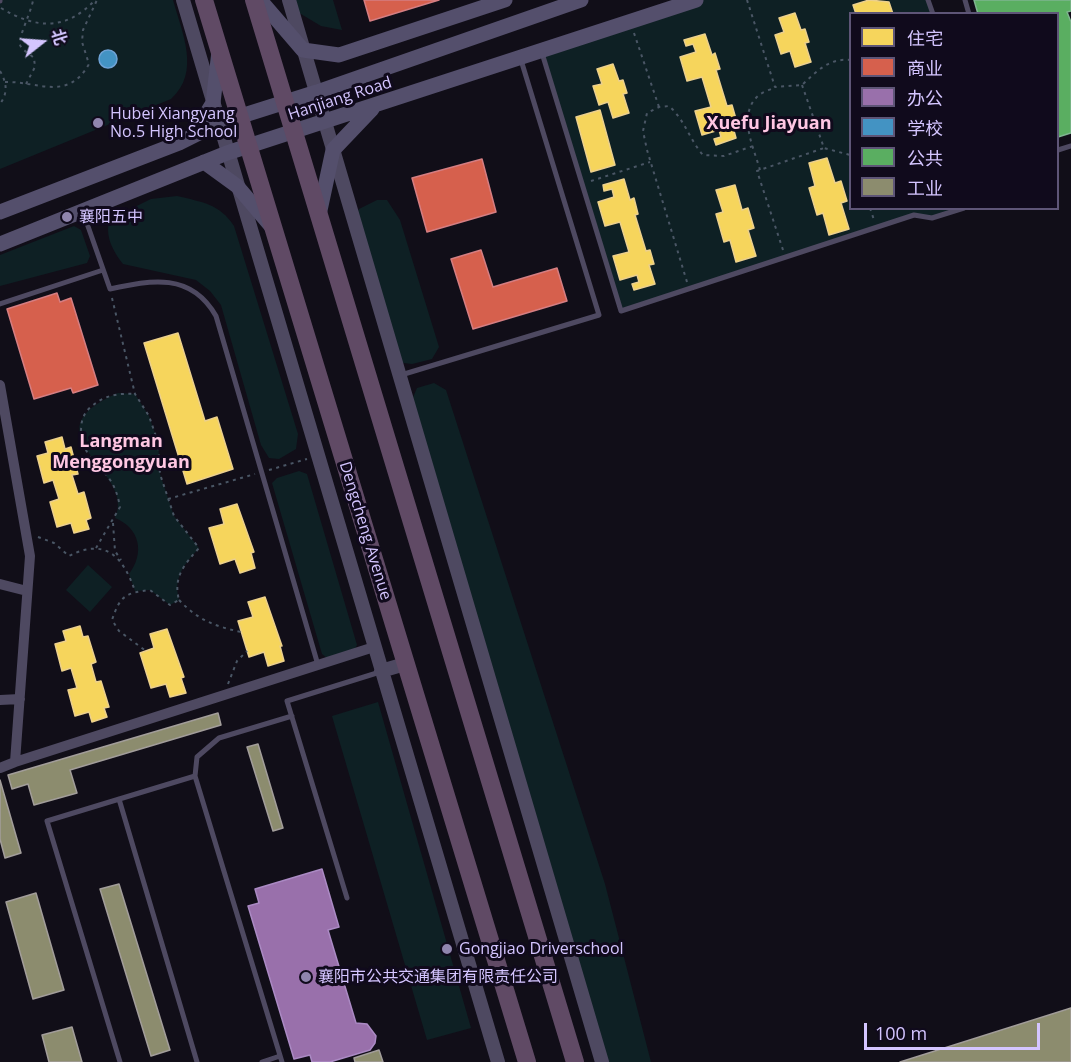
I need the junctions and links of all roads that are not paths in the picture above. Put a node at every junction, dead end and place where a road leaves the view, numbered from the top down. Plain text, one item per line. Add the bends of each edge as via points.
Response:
1 (183, 0) edge
2 (204, 0) edge
3 (254, 0) edge
4 (260, 0) edge
5 (289, 0) edge
6 (505, 0) edge
7 (696, 0) edge
8 (570, 1) edge
9 (212, 29) junction
10 (194, 35) junction
11 (303, 50) junction
12 (219, 51) junction
13 (542, 51) junction
14 (521, 58) junction
15 (316, 92) junction
16 (284, 101) junction
17 (213, 103) junction
18 (374, 107) junction
19 (239, 117) junction
20 (219, 123) junction
21 (325, 123) junction
22 (293, 133) junction
23 (193, 136) junction
24 (248, 147) junction
25 (333, 150) junction
26 (227, 153) junction
27 (204, 162) junction
28 (237, 186) junction
29 (83, 210) junction
30 (958, 210) edge
31 (0, 212) edge
32 (319, 218) junction
33 (272, 228) junction
34 (0, 244) edge
35 (103, 270) junction
36 (0, 304) edge
37 (400, 375) junction
38 (0, 385) edge
39 (0, 584) edge
40 (27, 591) junction
41 (374, 647) junction
42 (405, 664) junction
43 (318, 665) junction
44 (381, 671) junction
45 (20, 699) junction
46 (0, 700) edge
47 (291, 716) junction
48 (15, 762) junction
49 (0, 768) edge
50 (195, 776) junction
51 (119, 799) junction
52 (346, 898) dead end
53 (281, 1059) edge
54 (120, 1062) edge
55 (197, 1062) edge
56 (262, 1062) edge
57 (498, 1062) edge
58 (527, 1062) edge
59 (575, 1062) edge
60 (602, 1062) edge

1 - 10 street
2 - 9 highway, Dengcheng Avenue
3 - 16 highway
4 - 11 main road
5 - 11 street
6 - 11 main road via 339,55
7 - 13 main road, Hanjiang Road
8 - 15 main road, Hanjiang Road
9 - 10 street
9 - 12 highway, Dengcheng Avenue
10 - 17 street
11 - 15 street
12 - 17 main road
12 - 19 highway, Dengcheng Avenue
13 - 14 main road, Hanjiang Road
13 - 30 lane via 621,311 914,215 932,218
14 - 18 main road, Hanjiang Road
14 - 37 lane via 599,315
15 - 16 main road, Hanjiang Road
15 - 21 street
16 - 19 main road, Hanjiang Road
16 - 22 highway
17 - 20 street
17 - 23 main road
18 - 21 main road, Hanjiang Road
18 - 25 main road
19 - 20 main road, Hanjiang Road
19 - 24 highway, Dengcheng Avenue
20 - 23 main road, Hanjiang Road
20 - 26 street
21 - 22 main road, Hanjiang Road
21 - 25 street
22 - 24 main road, Hanjiang Road
22 - 32 highway
23 - 31 main road, Hanjiang Road
24 - 26 main road, Hanjiang Road
24 - 33 highway, Dengcheng Avenue
25 - 32 main road
25 - 37 street
26 - 27 main road, Hanjiang Road
26 - 28 street
27 - 28 main road
27 - 29 main road, Hanjiang Road
28 - 33 main road
28 - 41 street
29 - 34 main road, Hanjiang Road
29 - 35 lane
32 - 59 highway
33 - 42 highway, Dengcheng Avenue
35 - 36 lane
35 - 43 lane via 110,289 151,280 187,287 208,303 216,316
37 - 60 street
38 - 40 street via 30,555
39 - 40 street
40 - 45 street
41 - 43 street
41 - 44 street
42 - 44 street
42 - 58 highway, Dengcheng Avenue
43 - 48 street
44 - 47 lane via 287,701
44 - 57 street
45 - 46 street
45 - 48 street
47 - 50 lane via 219,738 197,757
47 - 52 lane
48 - 49 street
50 - 51 lane
50 - 53 lane
51 - 54 lane via 46,821
51 - 55 lane
53 - 56 lane

